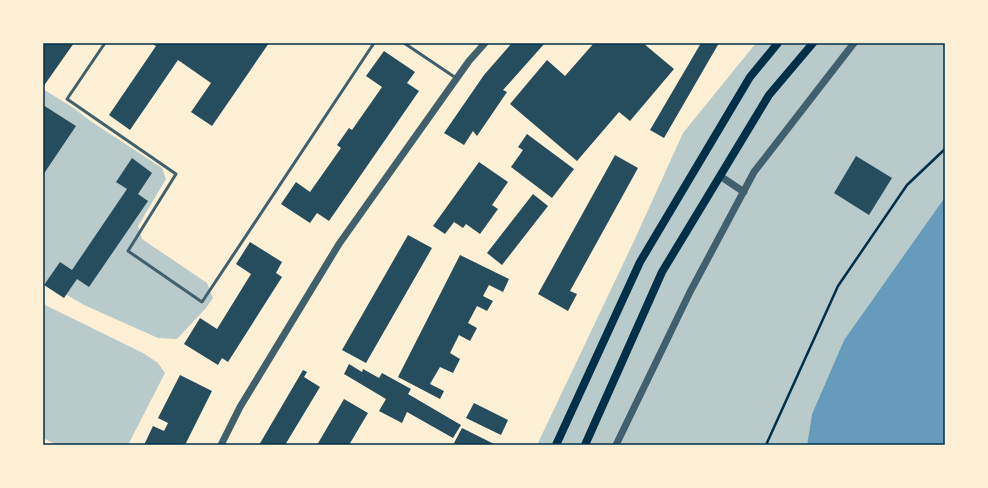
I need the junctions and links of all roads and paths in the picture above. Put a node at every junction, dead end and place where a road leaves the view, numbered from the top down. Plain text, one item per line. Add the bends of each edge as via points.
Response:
1 (105, 43) edge
2 (374, 43) edge
3 (404, 43) edge
4 (485, 43) edge
5 (778, 43) edge
6 (813, 43) edge
7 (854, 43) edge
8 (456, 79) junction
9 (945, 149) edge
10 (720, 176) junction
11 (744, 192) junction
12 (221, 445) edge
13 (556, 445) edge
14 (585, 445) edge
15 (616, 445) edge
16 (766, 445) edge

1 - 2 lane via 67,99 176,174 128,251 202,302
3 - 8 lane
4 - 8 street
5 - 13 main road via 750,77 640,262
6 - 10 main road via 769,95
7 - 11 street via 754,172
8 - 12 street via 338,244 240,407
9 - 16 path via 907,185 838,286
10 - 11 street
10 - 14 main road via 662,272
11 - 15 street via 690,292

